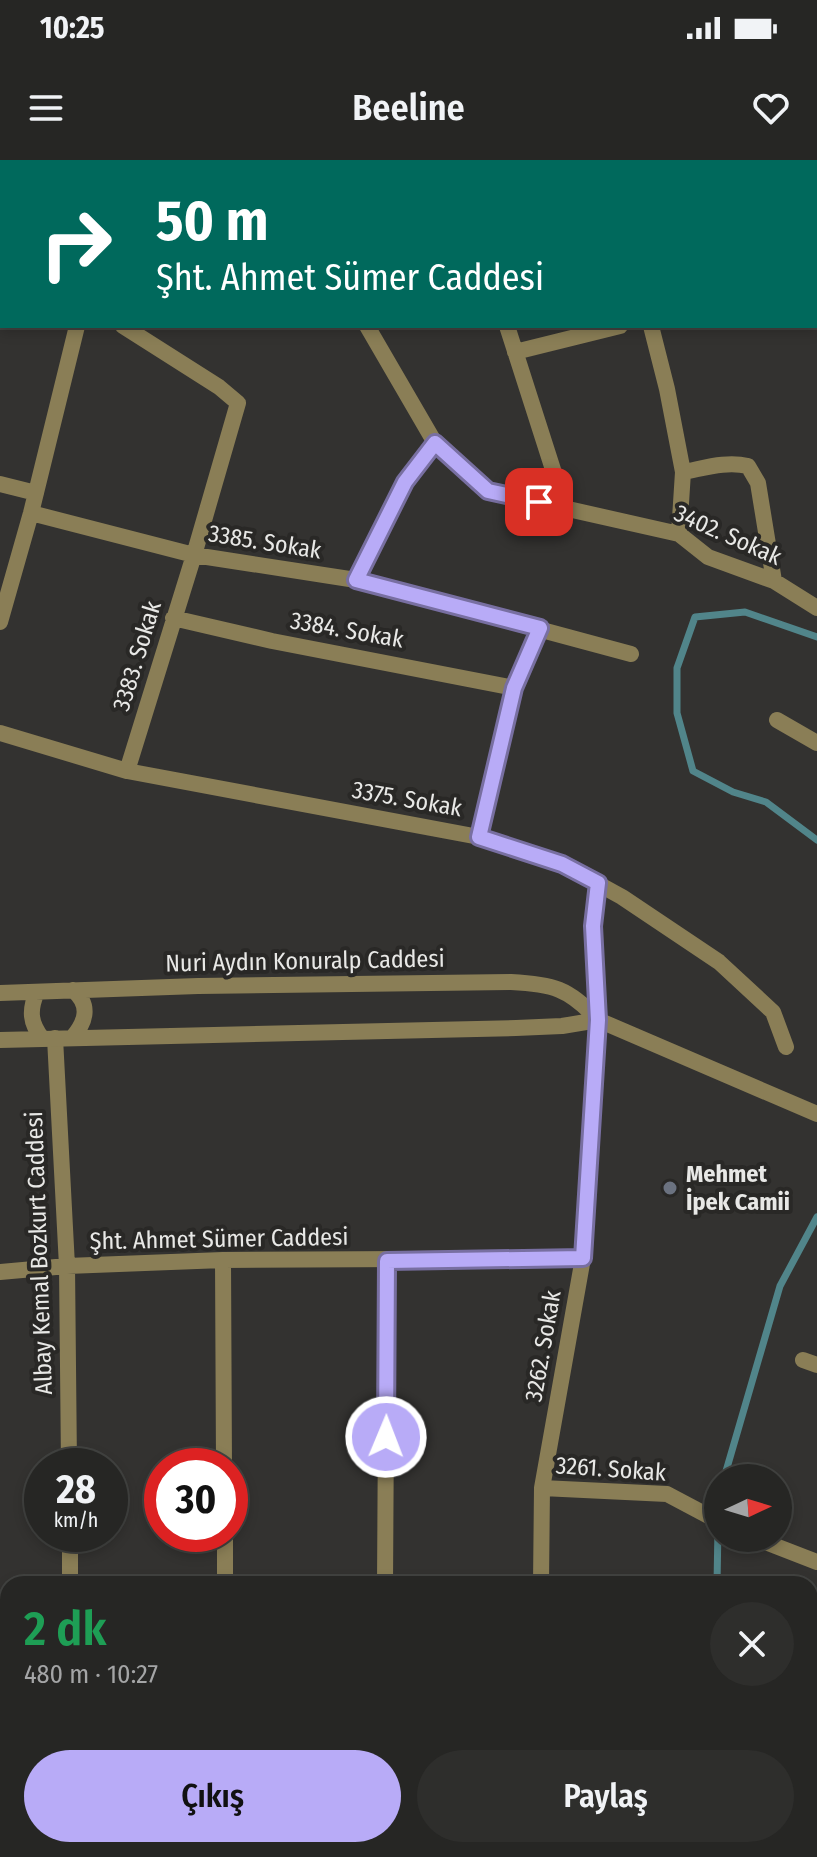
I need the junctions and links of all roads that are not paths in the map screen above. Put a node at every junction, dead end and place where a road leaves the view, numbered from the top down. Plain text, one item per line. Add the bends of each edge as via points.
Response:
1 (77, 328) edge
2 (126, 328) edge
3 (368, 328) edge
4 (508, 328) edge
5 (612, 328) edge
6 (652, 328) edge
7 (515, 352) junction
8 (435, 443) junction
9 (683, 472) junction
10 (0, 484) edge
11 (36, 493) junction
12 (565, 507) junction
13 (31, 513) junction
14 (679, 534) junction
15 (194, 555) junction
16 (356, 580) junction
17 (774, 581) junction
18 (817, 608) edge
19 (173, 618) junction
20 (0, 622) edge
21 (540, 628) junction
22 (631, 654) dead end
23 (514, 688) junction
24 (777, 720) dead end
25 (0, 733) edge
26 (817, 743) edge
27 (127, 771) junction
28 (479, 837) junction
29 (598, 883) junction
30 (73, 990) junction
31 (37, 992) junction
32 (0, 993) edge
33 (598, 1020) junction
34 (56, 1038) junction
35 (0, 1040) edge
36 (786, 1047) dead end
37 (813, 1113) edge
38 (583, 1258) junction
39 (223, 1260) junction
40 (387, 1261) junction
41 (67, 1266) junction
42 (0, 1272) edge
43 (69, 1448) edge
44 (224, 1448) edge
45 (542, 1488) junction
46 (704, 1513) edge
47 (70, 1552) edge
48 (225, 1552) edge
49 (791, 1552) edge
50 (817, 1562) edge
51 (70, 1576) edge
52 (225, 1576) edge
53 (385, 1576) edge
54 (541, 1576) edge

1 - 11 street
2 - 15 street, 3383. Sokak via 238,403
3 - 8 street, 3402. Sokak
4 - 7 street
5 - 7 street
6 - 9 street
7 - 12 street
8 - 12 street, 3402. Sokak via 488,491
8 - 16 street via 405,482
9 - 14 street
9 - 17 street via 722,464 748,466 758,483
10 - 11 street
11 - 13 street
12 - 14 street, 3402. Sokak
13 - 15 street, 3385. Sokak
13 - 20 street
14 - 17 street, 3402. Sokak via 708,557
15 - 16 street, 3385. Sokak
15 - 19 street, 3383. Sokak
16 - 21 street, 3385. Sokak
17 - 18 street, 3402. Sokak
19 - 23 street, 3384. Sokak
19 - 27 street, 3383. Sokak
21 - 22 street, 3385. Sokak
21 - 23 street
23 - 28 street
24 - 26 street
25 - 27 street, 3375. Sokak
27 - 28 street, 3375. Sokak
28 - 29 street, 3375. Sokak via 562,864
29 - 33 street, 3262. Sokak via 593,926
29 - 36 street, 3375. Sokak via 719,962 773,1012
30 - 31 street, Nuri Aydın Konuralp Caddesi
30 - 33 street, Nuri Aydın Konuralp Caddesi via 548,984 584,1004
30 - 34 street via 84,1004 85,1017
31 - 32 street, Nuri Aydın Konuralp Caddesi
31 - 34 street via 33,1028
33 - 34 street via 516,1028
33 - 37 street, Nuri Aydın Konuralp Caddesi
33 - 38 street, 3262. Sokak
34 - 35 street
34 - 41 street, Albay Kemal Bozkurt Caddesi
38 - 40 street, Şht. Ahmet Sümer Caddesi
38 - 45 street, 3262. Sokak
39 - 40 street, Şht. Ahmet Sümer Caddesi
39 - 41 street, Şht. Ahmet Sümer Caddesi
39 - 44 street
40 - 53 street
41 - 42 street, Şht. Ahmet Sümer Caddesi
41 - 43 street, Albay Kemal Bozkurt Caddesi
45 - 46 street, 3261. Sokak via 667,1494
45 - 54 street, 3262. Sokak
47 - 51 street
48 - 52 street
49 - 50 street

